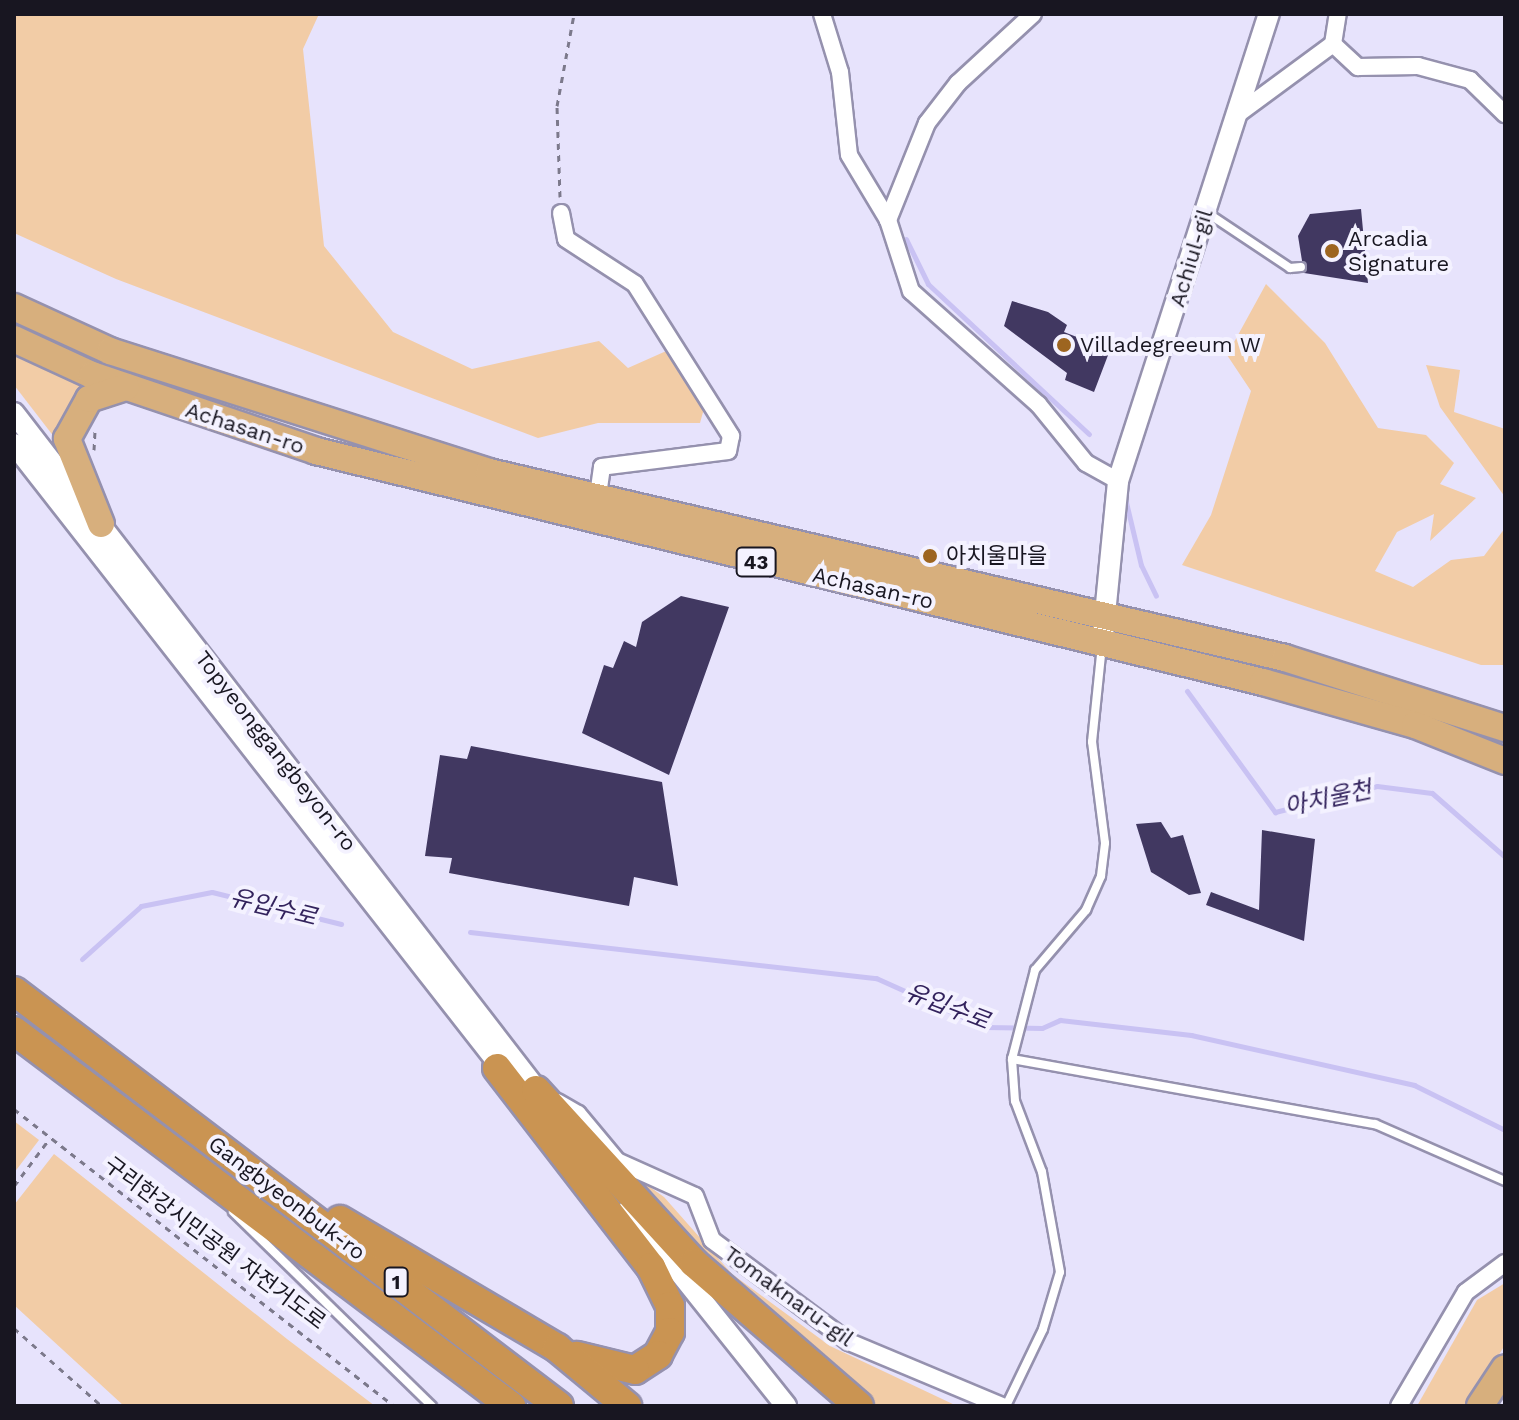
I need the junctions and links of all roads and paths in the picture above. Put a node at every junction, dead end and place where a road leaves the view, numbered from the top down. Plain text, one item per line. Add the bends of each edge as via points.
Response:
1 (574, 14) edge
2 (822, 14) edge
3 (1033, 14) edge
4 (1269, 14) edge
5 (1338, 14) edge
6 (1333, 44) junction
7 (1238, 114) junction
8 (1505, 114) edge
9 (1205, 211) junction
10 (561, 213) joint
11 (888, 220) junction
12 (1301, 267) dead end
13 (14, 307) edge
14 (14, 339) edge
15 (126, 387) junction
16 (14, 413) edge
17 (14, 444) edge
18 (1118, 481) junction
19 (598, 495) junction
20 (101, 524) junction
21 (1103, 632) junction
22 (1505, 728) edge
23 (1505, 761) edge
24 (14, 991) edge
25 (14, 1031) edge
26 (1013, 1056) junction
27 (497, 1068) junction
28 (536, 1090) junction
29 (14, 1109) edge
30 (51, 1137) junction
31 (234, 1157) junction
32 (186, 1162) junction
33 (1505, 1181) edge
34 (14, 1186) edge
35 (1505, 1263) edge
36 (14, 1328) edge
37 (557, 1348) junction
38 (1505, 1368) edge
39 (470, 1374) junction
40 (592, 1380) junction
41 (102, 1406) edge
42 (394, 1406) edge
43 (432, 1406) edge
44 (501, 1406) edge
45 (511, 1406) edge
46 (559, 1406) edge
47 (627, 1406) edge
48 (649, 1406) edge
49 (786, 1406) edge
50 (859, 1406) edge
51 (1004, 1406) edge
52 (1399, 1406) edge
53 (1480, 1406) edge

1 - 10 path via 557,106
2 - 11 street via 840,72 849,155
3 - 11 street via 958,83 927,123
4 - 7 street, Achiul-gil
5 - 6 street
6 - 7 street
6 - 8 street via 1358,67 1418,66 1470,80
7 - 9 street, Achiul-gil
9 - 12 lane via 1290,268
9 - 18 street, Achiul-gil
10 - 19 street via 566,239 635,284 731,436 728,451 602,467
11 - 18 street via 911,291 1038,404 1086,463
13 - 19 main road, Achasan-ro / 43 via 171,372 489,472
14 - 15 main road, Achasan-ro / 43
15 - 20 main road via 89,399 67,439
15 - 21 main road, Achasan-ro / 43 via 437,483
16 - 20 street, Topyeonggangbeyon-ro
17 - 27 street, Topyeonggangbeyon-ro
18 - 21 street, Achiul-gil
19 - 21 main road, Achasan-ro / 43
20 - 28 street, Topyeonggangbeyon-ro
21 - 22 main road, Achasan-ro / 43 via 1285,658
21 - 23 main road, Achasan-ro / 43 via 1415,725
21 - 26 lane via 1092,742 1105,843 1101,876 1086,910 1033,979
24 - 31 highway, Gangbyeonbuk-ro / 1
25 - 32 highway, Gangbyeonbuk-ro / 1
26 - 33 lane via 1375,1124
26 - 51 lane via 1015,1101 1042,1172 1060,1272 1043,1329
27 - 28 street
27 - 37 highway via 651,1267 670,1306 670,1332 658,1355 635,1370 609,1369
28 - 49 street, Topyeonggangbeyon-ro
28 - 50 highway via 694,1263
28 - 51 street, Tomaknaru-gil via 578,1114 617,1161 695,1196 712,1240 849,1342
29 - 30 path, 구리한강시민공원 자전거도로
30 - 34 path
30 - 42 path, 구리한강시민공원 자전거도로
31 - 37 highway
31 - 46 highway, Gangbyeonbuk-ro / 1
32 - 39 highway, Gangbyeonbuk-ro / 1
32 - 43 lane via 354,1337
35 - 52 street via 1466,1292
36 - 41 path
37 - 40 highway
38 - 53 main road
39 - 44 highway
39 - 45 highway, Gangbyeonbuk-ro / 1
40 - 47 highway
40 - 48 highway

